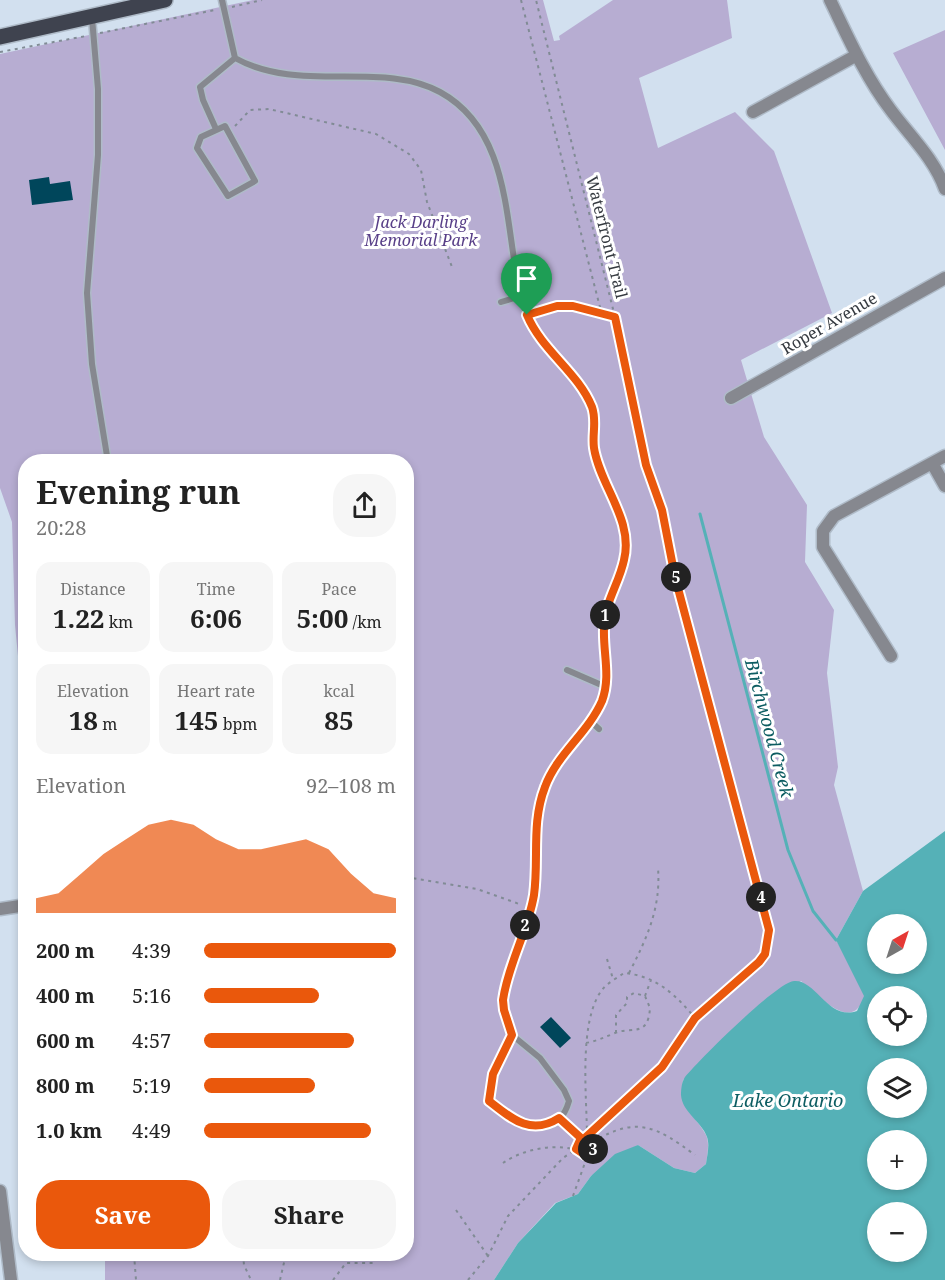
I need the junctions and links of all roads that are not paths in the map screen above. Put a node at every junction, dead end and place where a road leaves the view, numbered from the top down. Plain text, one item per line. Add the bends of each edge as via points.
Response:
1 (165, 0) edge
2 (222, 0) edge
3 (830, 0) edge
4 (92, 16) junction
5 (0, 37) edge
6 (857, 55) junction
7 (235, 58) junction
8 (753, 112) dead end
9 (216, 129) junction
10 (945, 189) edge
11 (945, 278) edge
12 (521, 296) junction
13 (501, 302) dead end
14 (731, 398) dead end
15 (107, 454) edge
16 (945, 456) edge
17 (932, 463) junction
18 (945, 486) edge
19 (891, 656) dead end
20 (567, 670) dead end
21 (606, 687) junction
22 (589, 720) junction
23 (599, 729) dead end
24 (18, 906) edge
25 (0, 909) edge
26 (512, 1035) junction
27 (0, 1198) edge
28 (11, 1280) edge

1 - 4 main road
2 - 7 lane
3 - 6 street
4 - 5 main road
4 - 15 lane via 98,155 87,293 92,364
6 - 8 street
6 - 10 street via 889,108 934,166
7 - 9 lane via 200,87
7 - 12 lane via 254,69 292,76 401,80 440,92 455,103 480,130 499,171
9 - 9 lane via 201,137 197,148 228,196 255,181 225,126
11 - 14 street, Roper Avenue
12 - 13 lane
12 - 21 lane via 543,344 586,396 594,416 594,446 600,471 624,526 624,560 604,618
16 - 17 street
17 - 18 street
17 - 19 street via 834,516 823,531 823,547
20 - 21 lane
21 - 22 lane
22 - 23 lane
22 - 26 lane via 558,761 538,806 534,894 505,987 504,1010
24 - 25 street
26 - 26 lane via 531,1048 569,1101 559,1118 543,1126 518,1121 489,1101 493,1074
27 - 28 street

